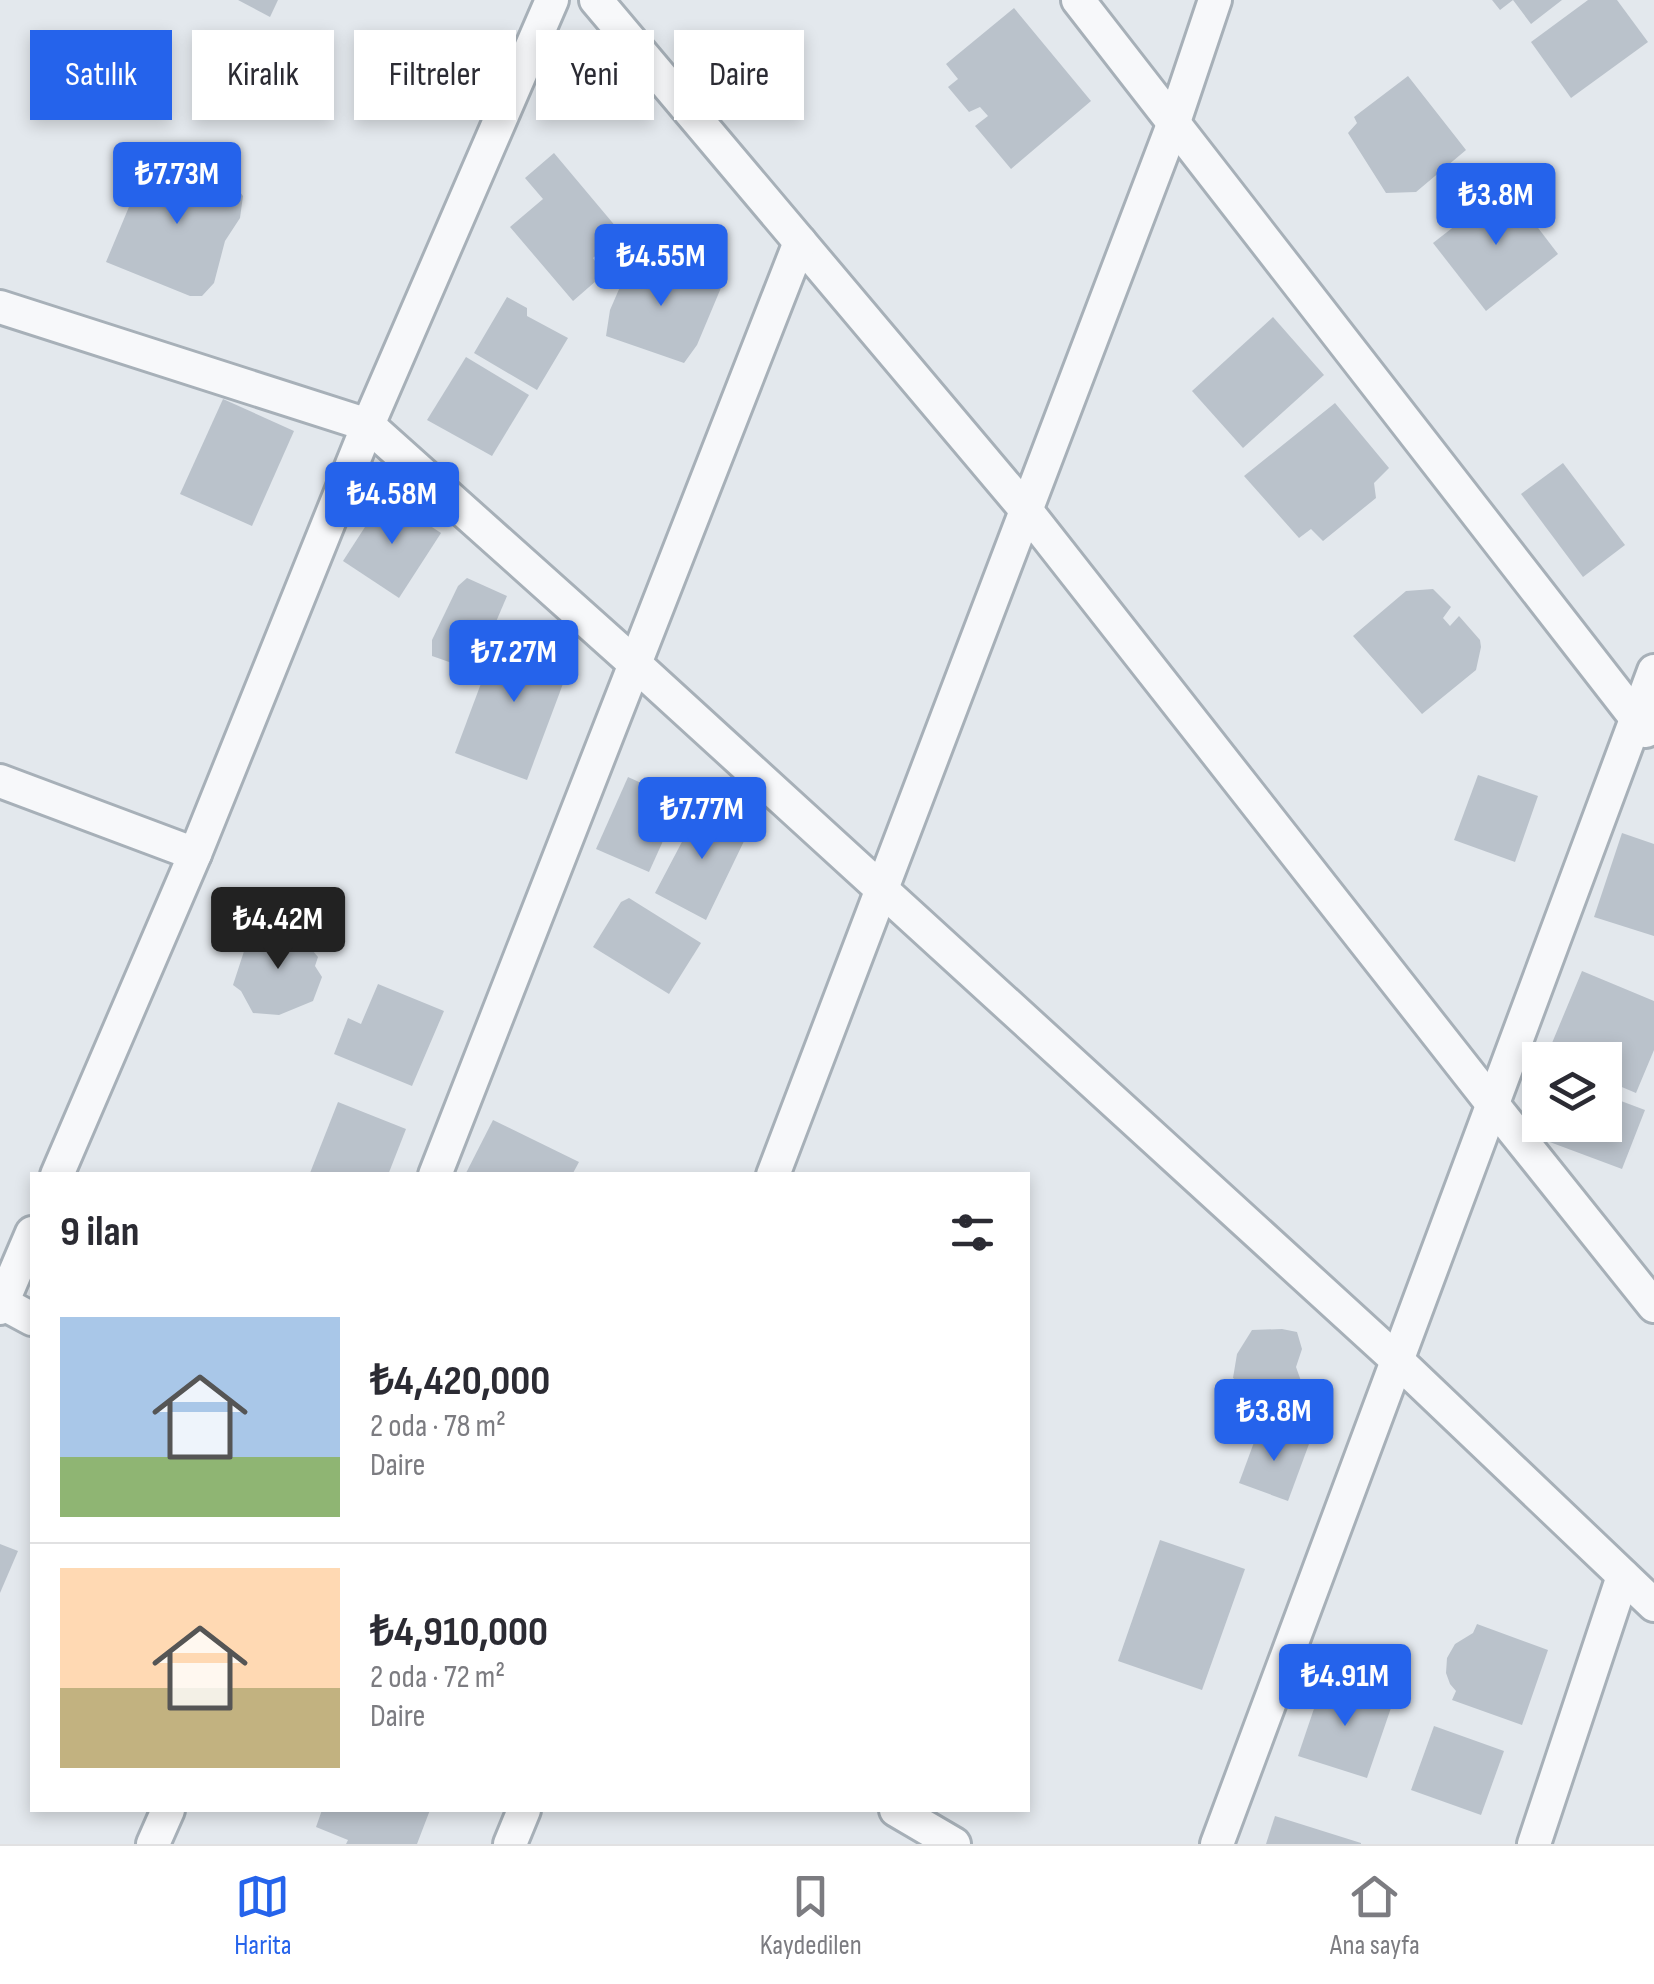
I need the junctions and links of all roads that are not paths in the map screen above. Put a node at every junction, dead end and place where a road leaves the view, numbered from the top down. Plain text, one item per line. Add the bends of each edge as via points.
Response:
1 (552, 0) edge
2 (596, 0) edge
3 (1078, 0) edge
4 (1216, 0) edge
5 (1174, 122) junction
6 (800, 242) junction
7 (0, 307) edge
8 (368, 425) junction
9 (1026, 510) junction
10 (635, 664) junction
11 (1654, 671) edge
12 (1646, 730) edge
13 (0, 781) edge
14 (196, 854) junction
15 (882, 888) junction
16 (1494, 1106) junction
17 (59, 1172) edge
18 (436, 1172) edge
19 (774, 1172) edge
20 (30, 1238) edge
21 (1, 1304) edge
22 (1654, 1306) edge
23 (30, 1318) edge
24 (1398, 1361) junction
25 (1623, 1576) junction
26 (1654, 1604) edge
27 (167, 1812) edge
28 (523, 1812) edge
29 (899, 1812) edge
30 (153, 1844) edge
31 (510, 1844) edge
32 (954, 1844) edge
33 (1217, 1844) edge
34 (1534, 1844) edge

1 - 8 street
2 - 6 street
3 - 5 street
4 - 5 street
5 - 9 street
5 - 12 street
6 - 9 street
6 - 10 street
7 - 8 street
8 - 10 street
8 - 14 street
9 - 15 street
9 - 16 street
10 - 15 street
10 - 18 street
11 - 12 street
12 - 16 street
13 - 14 street
14 - 17 street
15 - 19 street
15 - 24 street
16 - 22 street
16 - 24 street
20 - 21 street
21 - 23 street
24 - 25 street
24 - 33 street
25 - 26 street
25 - 34 street
27 - 30 street
28 - 31 street
29 - 32 street

